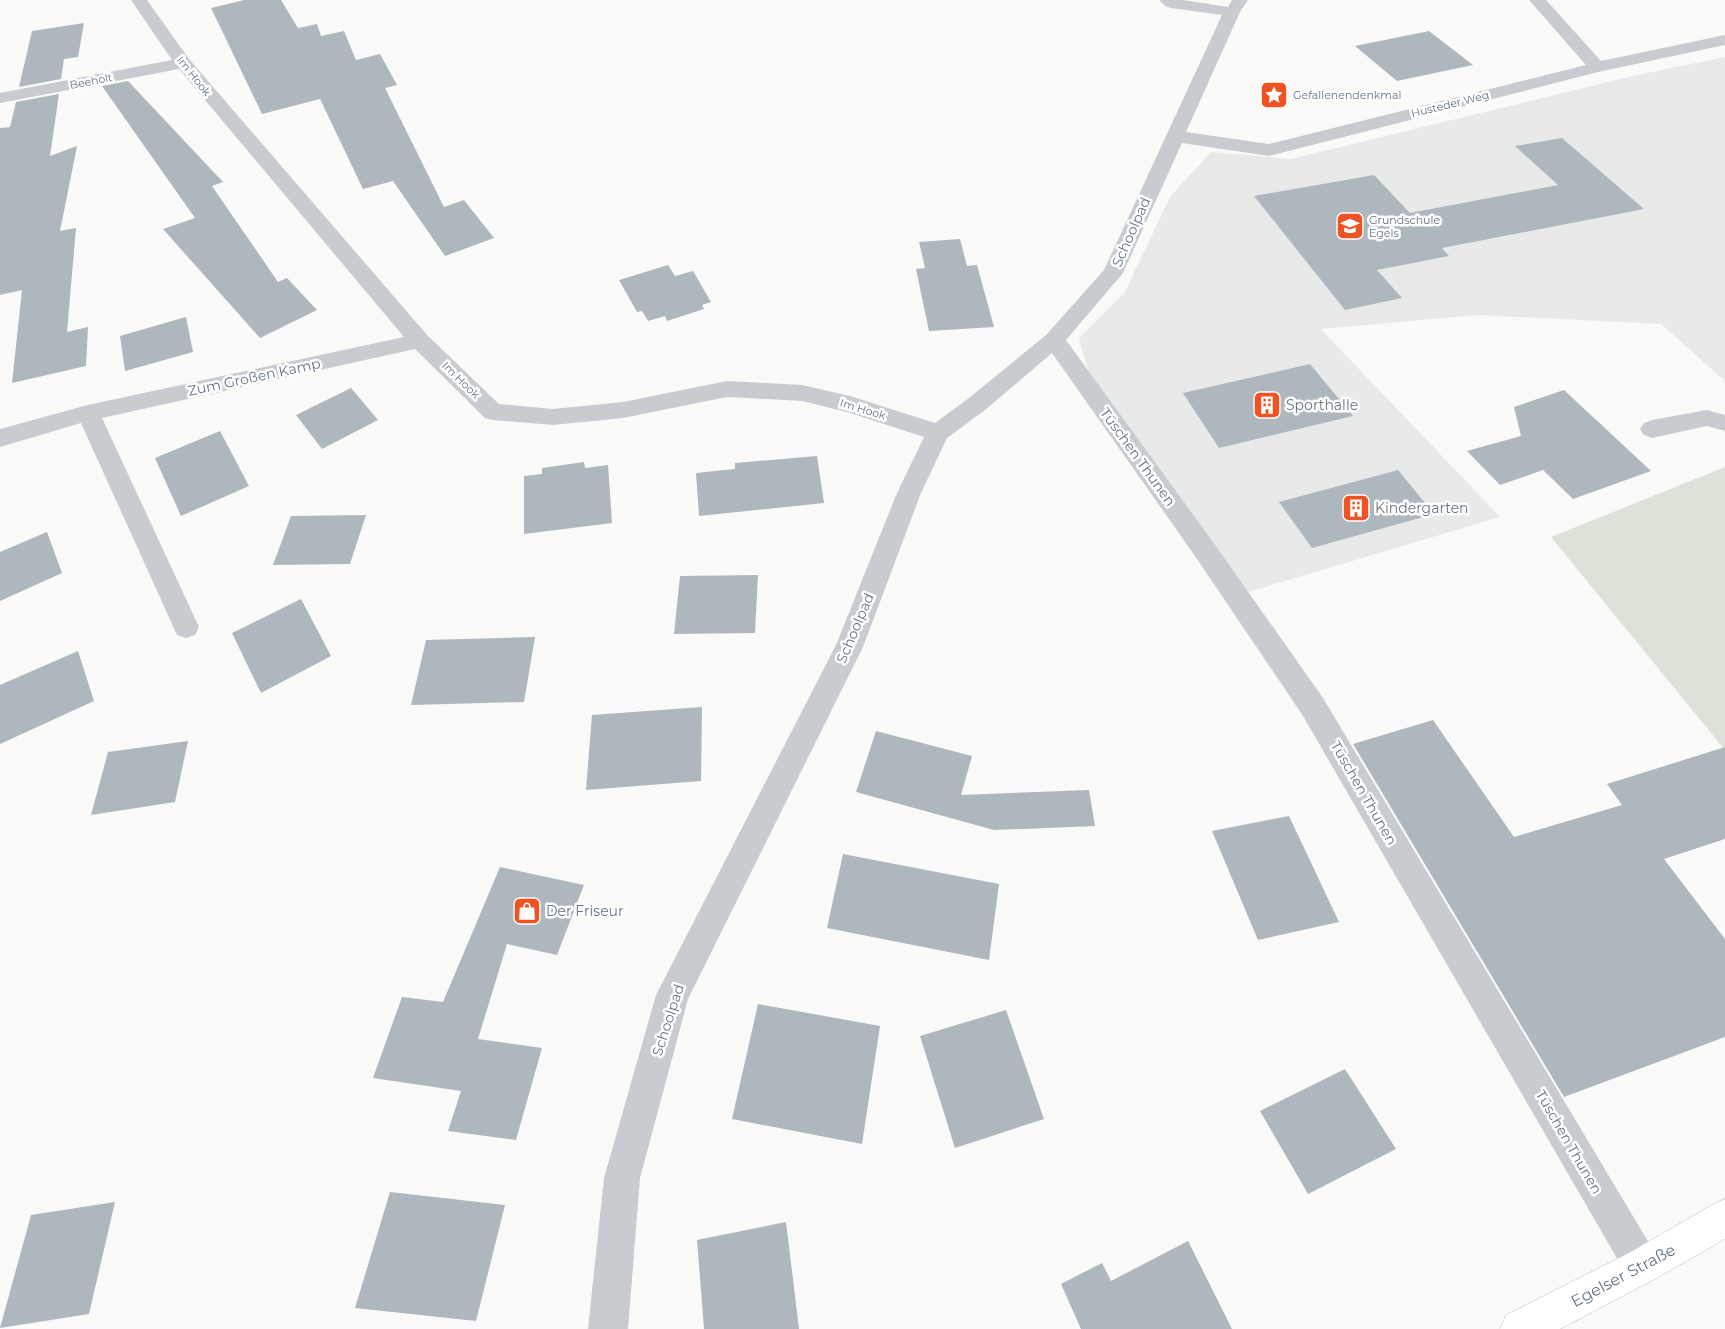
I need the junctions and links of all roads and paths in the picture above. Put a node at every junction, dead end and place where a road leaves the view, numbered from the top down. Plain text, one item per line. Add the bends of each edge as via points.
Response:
1 (139, 0) edge
2 (1167, 0) edge
3 (1537, 0) edge
4 (1236, 6) edge
5 (1725, 40) edge
6 (183, 63) junction
7 (1597, 67) junction
8 (0, 98) edge
9 (1174, 136) junction
10 (1054, 340) junction
11 (420, 341) junction
12 (88, 413) junction
13 (1725, 423) edge
14 (1652, 429) dead end
15 (938, 433) junction
16 (0, 438) edge
17 (186, 627) dead end
18 (1725, 1218) edge
19 (1642, 1266) junction
20 (608, 1329) edge
21 (1520, 1329) edge

1 - 6 street, Im Hook
2 - 4 street via 1171,3
3 - 7 street
4 - 9 street, Schoolpad
5 - 7 street, Husteder Weg
6 - 8 street, Beeholt
6 - 11 street, Im Hook
7 - 9 street, Husteder Weg via 1269,150
9 - 10 street, Schoolpad via 1113,273
10 - 15 street, Schoolpad
10 - 19 street, Tüschen Thunen via 1313,707
11 - 12 street, Zum Großen Kamp
11 - 15 street, Im Hook via 493,412 552,417 623,410 727,389 802,393 850,404
12 - 16 street, Zum Großen Kamp
12 - 17 street
13 - 14 street via 1706,418
15 - 20 street, Schoolpad via 909,492 849,647 673,995 622,1178
18 - 19 main road, Egelser Straße
19 - 21 main road, Egelser Straße

